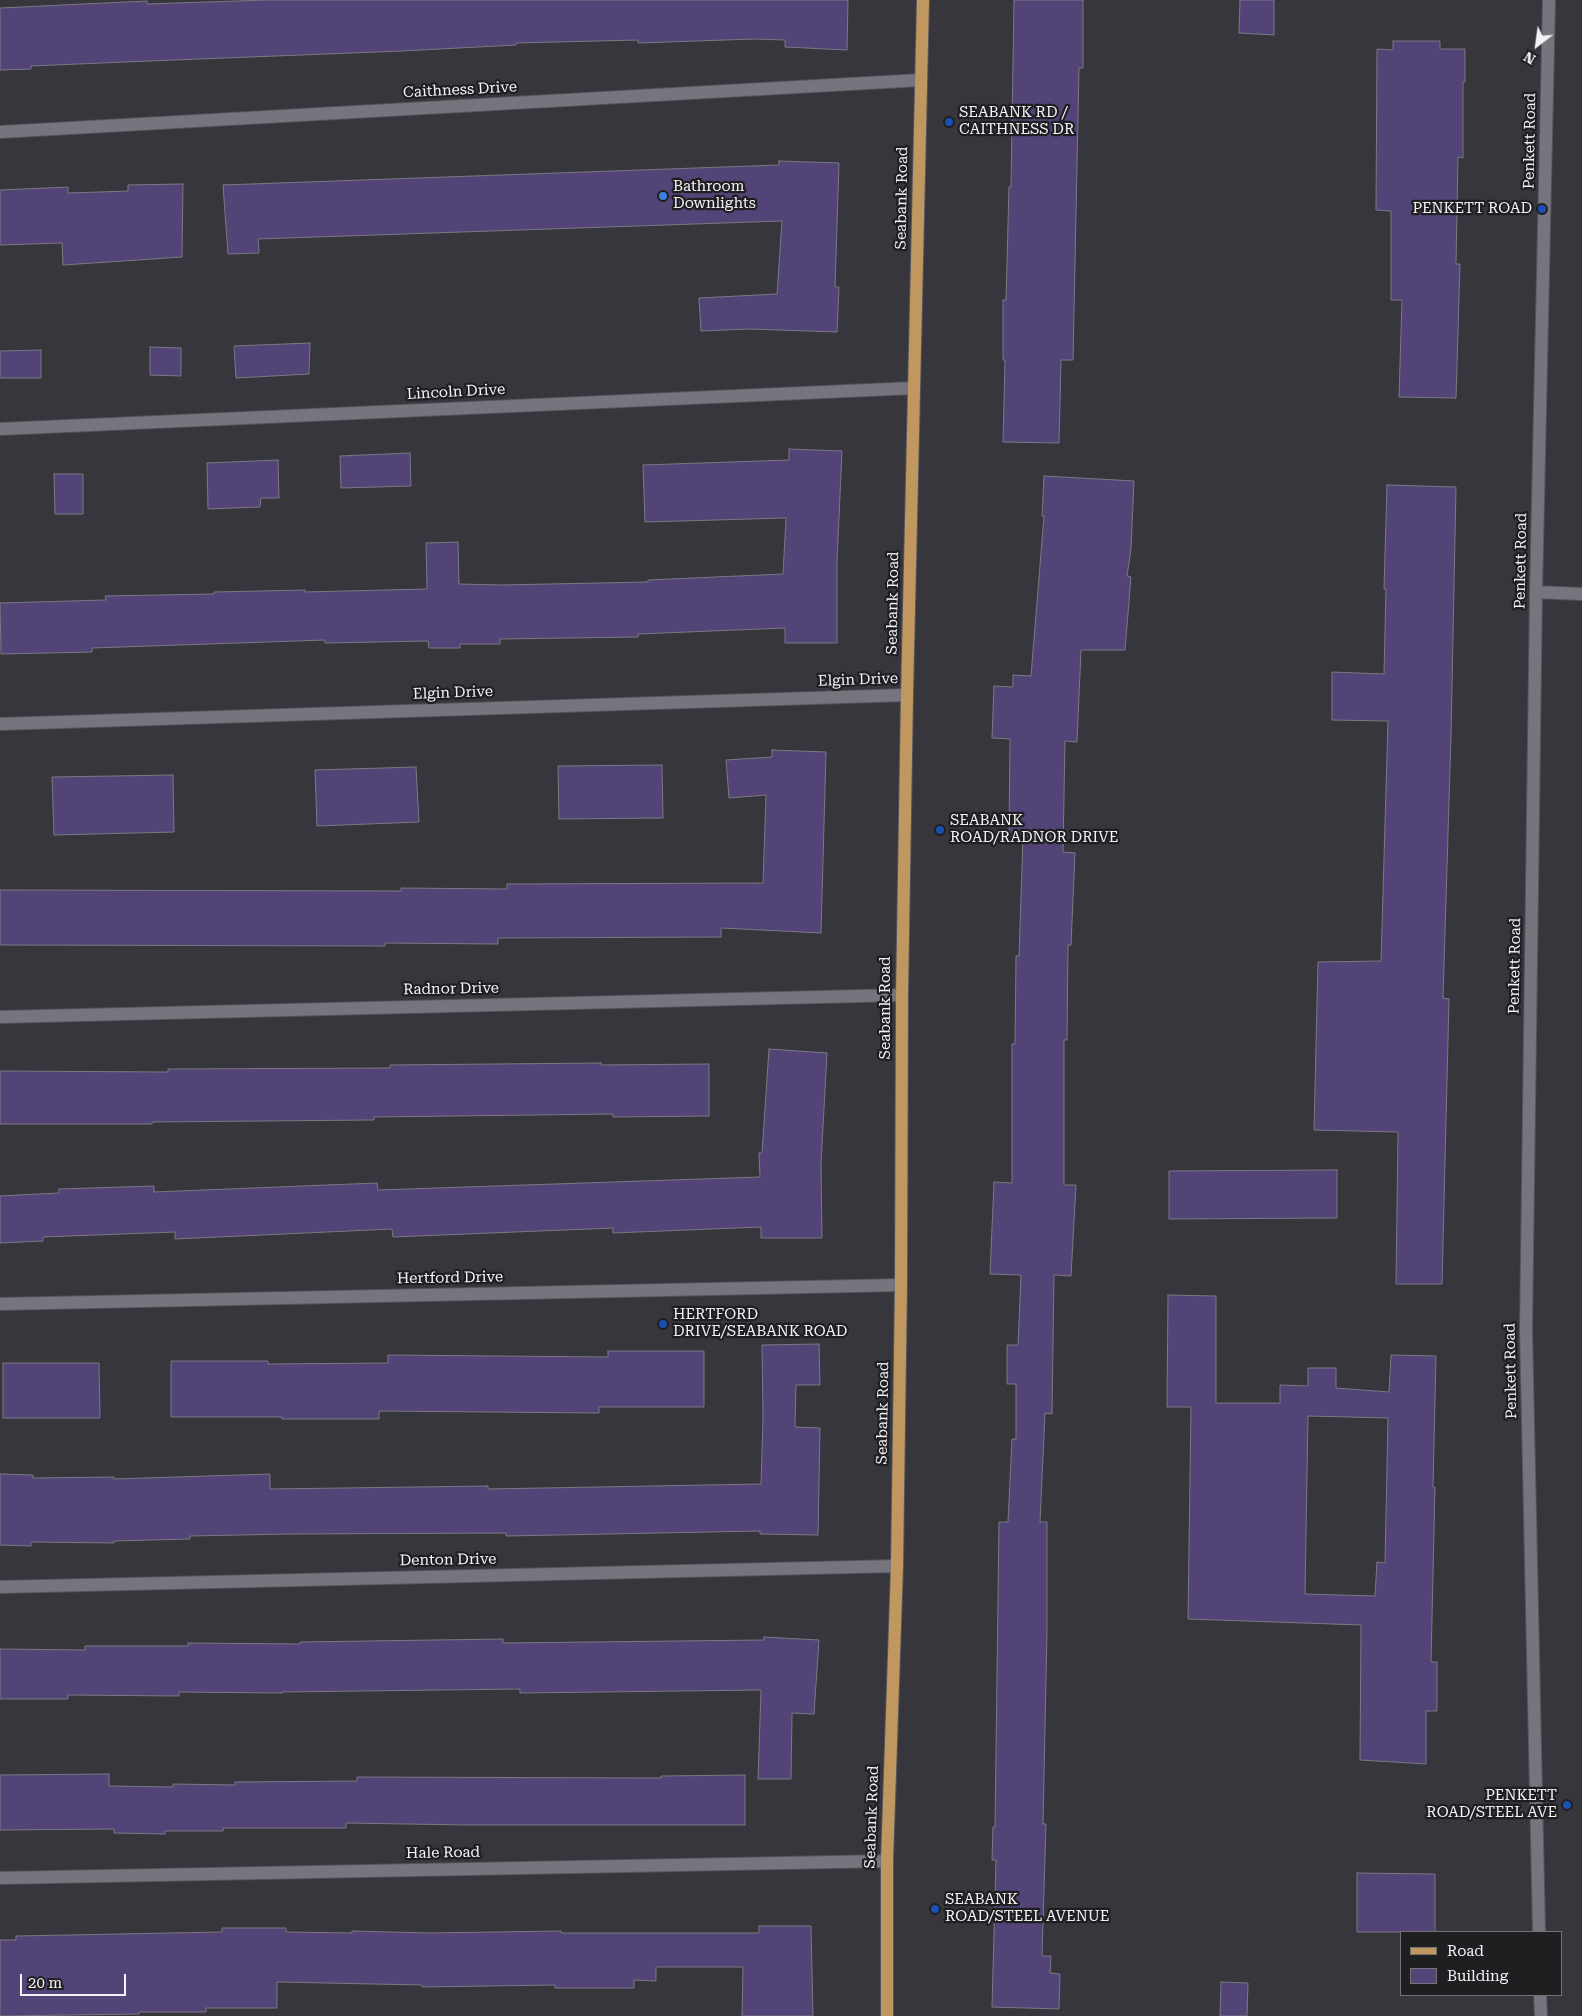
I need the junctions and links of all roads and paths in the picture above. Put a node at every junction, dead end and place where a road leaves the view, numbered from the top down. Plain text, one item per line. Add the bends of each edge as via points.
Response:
1 (923, 0) edge
2 (1549, 0) edge
3 (921, 80) junction
4 (0, 132) edge
5 (914, 388) junction
6 (0, 429) edge
7 (1536, 592) junction
8 (1582, 594) edge
9 (907, 695) junction
10 (0, 724) edge
11 (902, 995) junction
12 (0, 1017) edge
13 (901, 1285) junction
14 (0, 1304) edge
15 (897, 1566) junction
16 (0, 1587) edge
17 (887, 1861) junction
18 (0, 1878) edge
19 (1539, 1931) edge
20 (1540, 1996) edge
21 (886, 2016) edge
22 (1541, 2016) edge

1 - 3 main road, Seabank Road
2 - 7 street, Penkett Road
3 - 4 street, Caithness Drive
3 - 5 main road, Seabank Road
5 - 6 street, Lincoln Drive
5 - 9 main road, Seabank Road
7 - 8 street
7 - 19 street, Penkett Road via 1526,1330
9 - 10 street, Elgin Drive
9 - 11 main road, Seabank Road
11 - 12 street, Radnor Drive
11 - 13 main road, Seabank Road
13 - 14 street, Hertford Drive
13 - 15 main road, Seabank Road
15 - 16 street, Denton Drive
15 - 17 main road, Seabank Road
17 - 18 street, Hale Road
17 - 21 main road, Seabank Road
20 - 22 street

